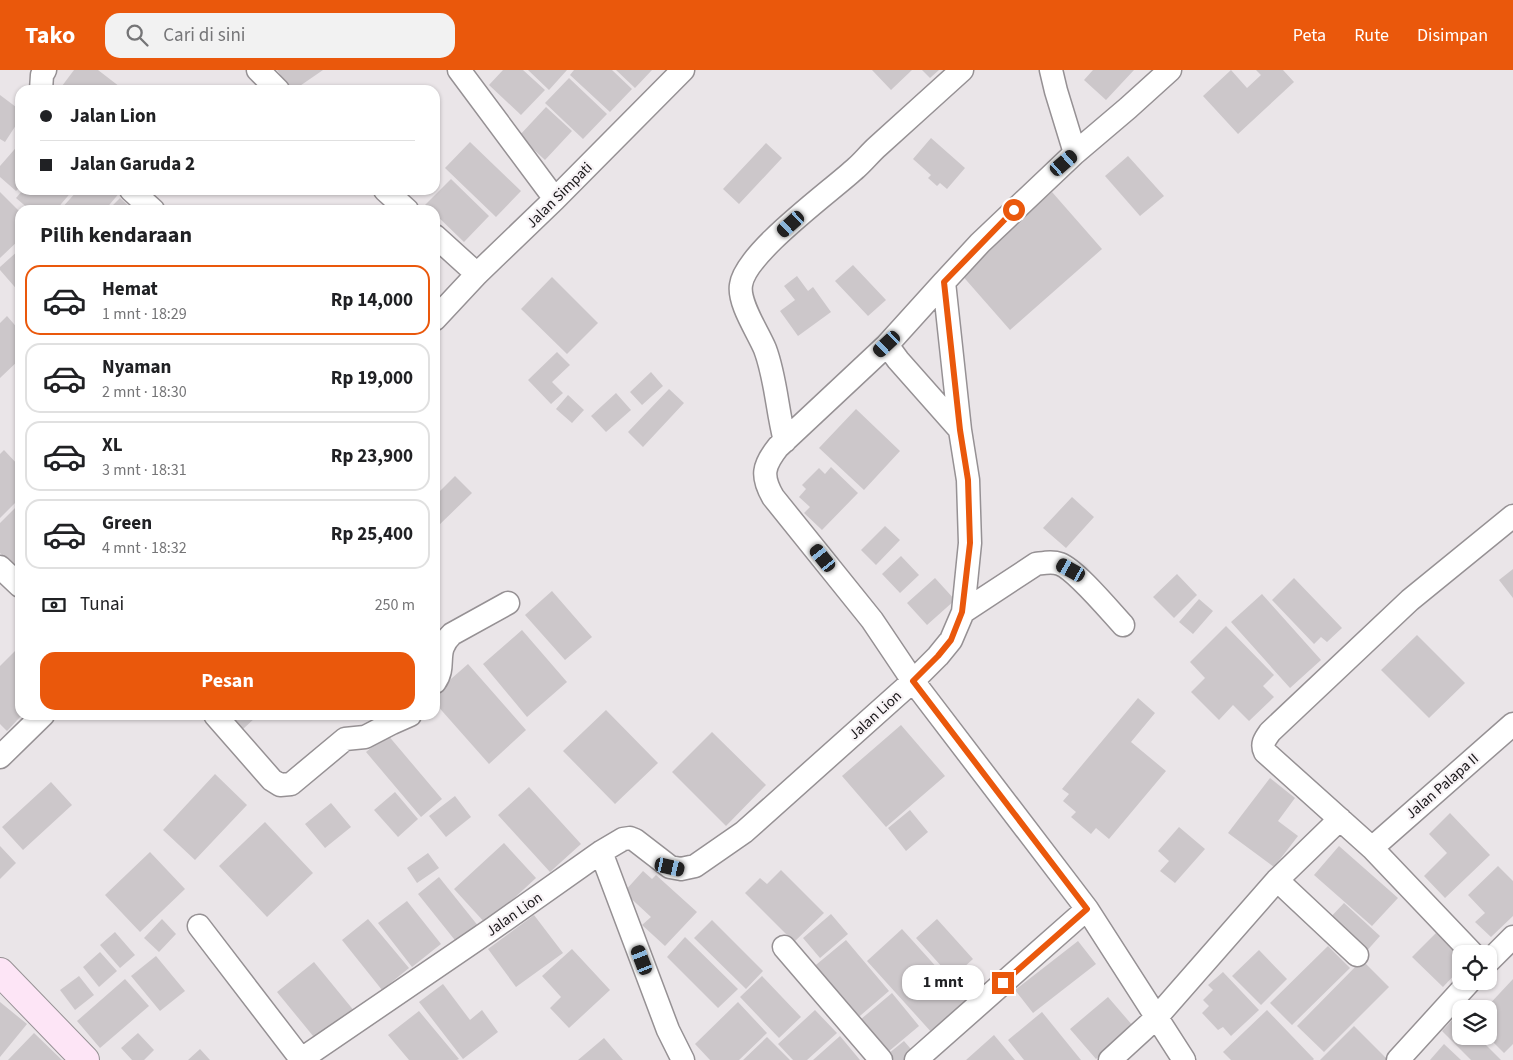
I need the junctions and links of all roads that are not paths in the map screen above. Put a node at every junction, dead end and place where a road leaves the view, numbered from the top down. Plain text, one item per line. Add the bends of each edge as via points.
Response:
1 (258, 70) edge
2 (683, 70) edge
3 (962, 70) edge
4 (1051, 70) edge
5 (1170, 70) edge
6 (464, 72) edge
7 (273, 85) edge
8 (1075, 153) junction
9 (137, 195) edge
10 (390, 195) edge
11 (555, 199) junction
12 (148, 205) edge
13 (402, 205) edge
14 (440, 241) edge
15 (477, 274) junction
16 (944, 282) junction
17 (440, 314) edge
18 (887, 344) junction
19 (960, 430) junction
20 (785, 441) junction
21 (1513, 516) edge
22 (0, 567) edge
23 (15, 581) edge
24 (508, 603) dead end
25 (962, 612) junction
26 (1123, 625) dead end
27 (440, 666) edge
28 (913, 681) junction
29 (38, 720) edge
30 (219, 720) edge
31 (400, 720) edge
32 (1513, 724) edge
33 (0, 757) edge
34 (1340, 818) junction
35 (1372, 848) junction
36 (601, 852) junction
37 (1277, 880) junction
38 (1087, 909) junction
39 (198, 926) dead end
40 (1513, 937) edge
41 (1465, 945) edge
42 (784, 947) dead end
43 (1497, 953) edge
44 (1357, 955) dead end
45 (0, 972) edge
46 (1462, 990) edge
47 (1156, 1018) junction
48 (300, 1059) edge
49 (86, 1060) edge
50 (683, 1060) edge
51 (881, 1060) edge
52 (916, 1060) edge
53 (1110, 1060) edge
54 (1184, 1060) edge
55 (1398, 1060) edge

1 - 7 street
2 - 11 street, Jalan Simpati
3 - 20 street via 768,245 746,270 740,292 772,370
4 - 8 street
5 - 8 street
6 - 11 street
8 - 16 street
9 - 12 street
10 - 13 street
11 - 15 street, Jalan Simpati
14 - 15 street
15 - 17 street, Jalan Simpati
16 - 18 street
16 - 19 street, Jalan Lion
18 - 19 street
18 - 20 street
19 - 25 street, Jalan Lion via 968,480 970,543
20 - 28 street via 765,467 768,488 872,620
21 - 34 street via 1410,600 1264,740 1265,752
22 - 23 street
24 - 27 street via 452,634 442,647
25 - 26 street via 1036,564 1049,562 1071,570
25 - 28 street, Jalan Lion via 951,640
28 - 36 street, Jalan Lion via 744,832 695,866 670,867 630,838
28 - 38 street
29 - 33 street
30 - 31 street via 280,785 291,784 344,739 365,737
32 - 35 street, Jalan Palapa II
34 - 35 street
34 - 37 street
35 - 41 street
36 - 48 street, Jalan Lion
36 - 50 street via 668,1030
37 - 44 street
37 - 47 street
38 - 47 street
38 - 52 street
39 - 48 street
40 - 43 street
42 - 51 street
45 - 49 street
46 - 55 street
47 - 53 street
47 - 54 street

